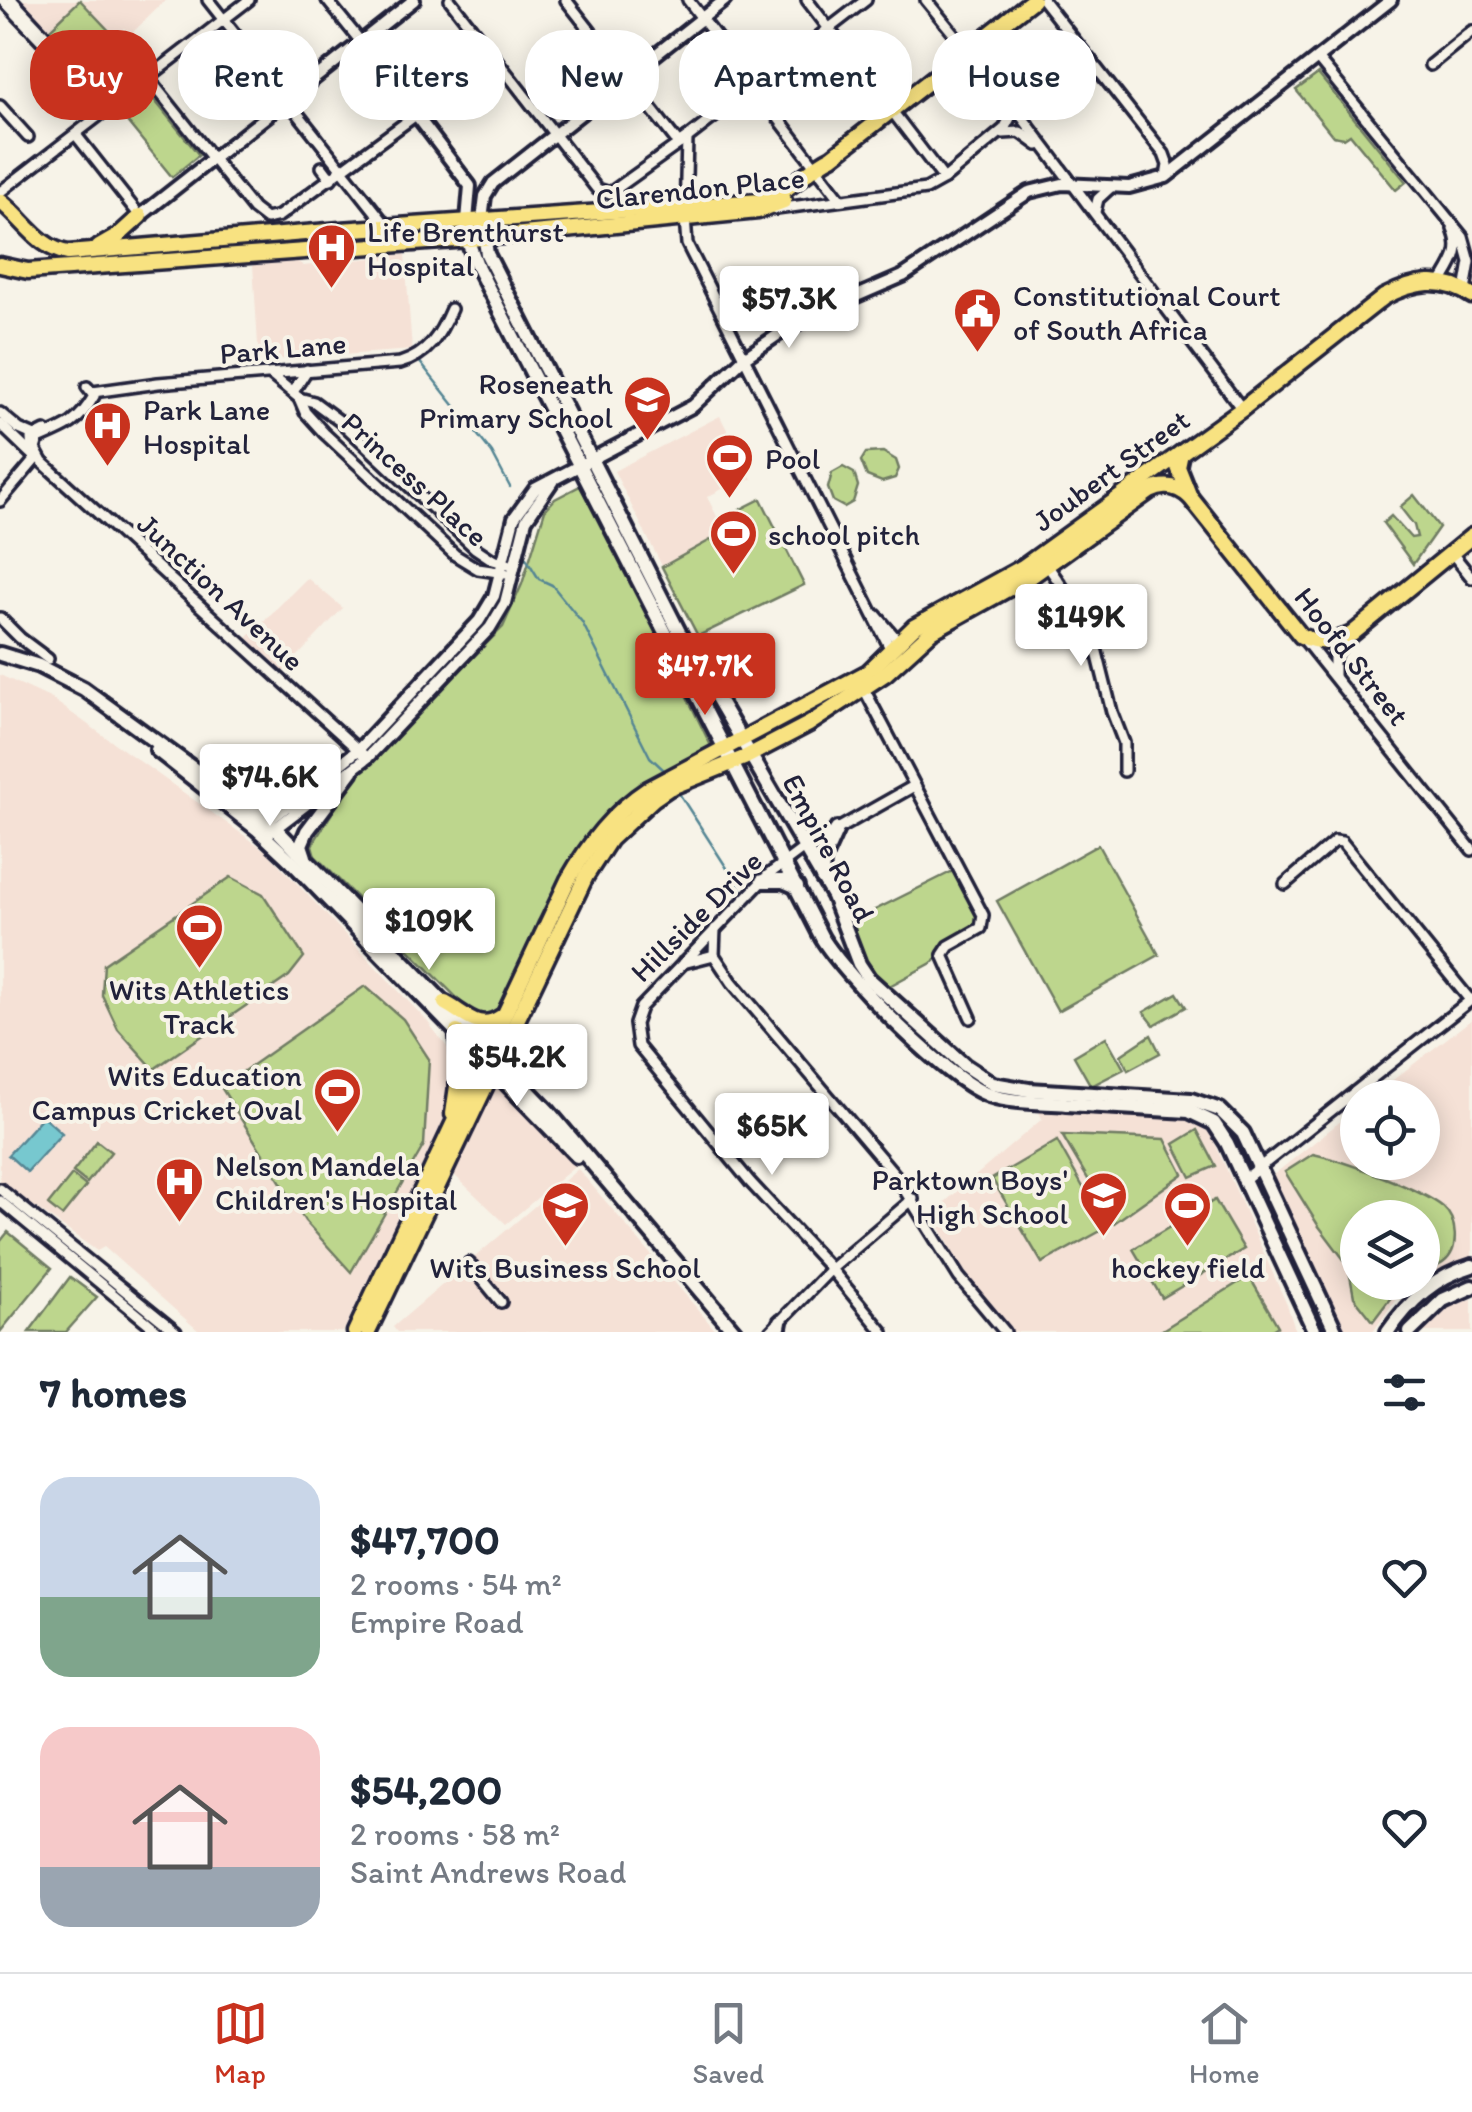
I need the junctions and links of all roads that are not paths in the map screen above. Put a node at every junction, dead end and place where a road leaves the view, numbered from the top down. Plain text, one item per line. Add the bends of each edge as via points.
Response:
1 (3, 0) edge
2 (12, 0) edge
3 (208, 0) edge
4 (250, 0) edge
5 (327, 0) edge
6 (414, 0) edge
7 (450, 0) edge
8 (566, 0) edge
9 (688, 0) edge
10 (725, 0) edge
11 (808, 0) edge
12 (866, 0) edge
13 (926, 0) edge
14 (1033, 0) edge
15 (1043, 0) edge
16 (1392, 0) edge
17 (702, 18) junction
18 (224, 20) junction
19 (830, 28) junction
20 (31, 30) edge
21 (41, 30) edge
22 (232, 30) edge
23 (351, 30) edge
24 (375, 30) edge
25 (590, 30) edge
26 (711, 30) edge
27 (827, 30) edge
28 (950, 30) edge
29 (994, 30) edge
30 (1067, 30) edge
31 (1472, 31) edge
32 (659, 52) edge
33 (1317, 58) junction
34 (339, 59) edge
35 (1430, 65) dead end
36 (1096, 66) edge
37 (158, 72) edge
38 (319, 74) edge
39 (932, 78) edge
40 (158, 87) edge
41 (912, 94) edge
42 (0, 106) edge
43 (659, 114) edge
44 (95, 120) edge
45 (261, 120) edge
46 (305, 120) edge
47 (409, 120) edge
48 (420, 120) edge
49 (571, 120) edge
50 (710, 120) edge
51 (782, 120) edge
52 (878, 120) edge
53 (900, 120) edge
54 (1009, 120) edge
55 (1024, 120) edge
56 (554, 133) junction
57 (76, 134) junction
58 (1000, 134) junction
59 (28, 137) dead end
60 (683, 141) junction
61 (214, 157) junction
62 (1054, 160) junction
63 (322, 167) dead end
64 (820, 168) junction
65 (345, 169) junction
66 (1166, 176) junction
67 (332, 179) junction
68 (466, 179) junction
69 (944, 179) junction
70 (1072, 183) junction
71 (15, 184) junction
72 (493, 184) junction
73 (1111, 187) junction
74 (2, 196) edge
75 (841, 200) junction
76 (768, 210) junction
77 (685, 211) junction
78 (1095, 213) junction
79 (140, 216) junction
80 (382, 220) dead end
81 (475, 220) junction
82 (1450, 222) junction
83 (467, 238) junction
84 (484, 238) junction
85 (89, 252) junction
86 (0, 265) edge
87 (1440, 283) junction
88 (1468, 294) edge
89 (450, 309) dead end
90 (744, 358) junction
91 (307, 370) junction
92 (270, 374) junction
93 (93, 392) junction
94 (296, 395) junction
95 (1242, 410) junction
96 (0, 413) edge
97 (0, 424) edge
98 (36, 436) junction
99 (1182, 454) junction
100 (36, 458) junction
101 (586, 462) junction
102 (1190, 497) junction
103 (0, 501) edge
104 (1472, 536) edge
105 (1452, 552) junction
106 (1047, 565) junction
107 (507, 568) junction
108 (1472, 578) edge
109 (0, 618) edge
110 (1352, 634) junction
111 (1301, 636) junction
112 (895, 646) junction
113 (0, 657) edge
114 (48, 659) dead end
115 (1334, 678) junction
116 (864, 688) junction
117 (742, 739) junction
118 (362, 754) junction
119 (730, 754) junction
120 (751, 754) junction
121 (352, 771) junction
122 (1124, 771) dead end
123 (914, 786) junction
124 (292, 805) junction
125 (248, 806) junction
126 (266, 829) junction
127 (837, 829) junction
128 (1471, 846) edge
129 (804, 848) junction
130 (307, 861) junction
131 (784, 862) junction
132 (822, 878) junction
133 (762, 880) junction
134 (1285, 884) dead end
135 (797, 887) junction
136 (716, 927) junction
137 (714, 955) junction
138 (674, 969) junction
139 (1472, 1001) edge
140 (445, 1003) junction
141 (503, 1016) junction
142 (971, 1018) dead end
143 (457, 1032) junction
144 (491, 1057) junction
145 (450, 1129) junction
146 (1259, 1169) junction
147 (1244, 1179) junction
148 (0, 1189) edge
149 (912, 1198) junction
150 (0, 1201) edge
151 (469, 1263) dead end
152 (1472, 1266) edge
153 (831, 1269) junction
154 (1472, 1287) edge
155 (501, 1302) dead end
156 (776, 1329) edge
157 (1314, 1331) edge
158 (159, 1332) edge
159 (176, 1332) edge
160 (355, 1332) edge
161 (368, 1332) edge
162 (727, 1332) edge
163 (735, 1332) edge
164 (882, 1332) edge
165 (1005, 1332) edge
166 (1336, 1332) edge
167 (1388, 1332) edge
168 (1410, 1332) edge

1 - 20 street
2 - 21 street
3 - 18 street
4 - 18 street
5 - 23 street
6 - 24 street
7 - 56 street
8 - 25 street
9 - 17 street
10 - 17 street
11 - 19 street
12 - 19 street
13 - 28 street
14 - 29 main road
15 - 30 street
16 - 33 street
17 - 26 street
17 - 32 street
18 - 22 street
18 - 37 street
19 - 27 street
31 - 35 street
33 - 66 street
33 - 82 street
34 - 38 street
36 - 66 street via 1164,154
39 - 41 main road
40 - 61 street
42 - 59 street
43 - 60 street
44 - 57 street
45 - 61 street
46 - 65 street
47 - 65 street
48 - 68 street
49 - 56 street
50 - 60 street
51 - 64 street
52 - 64 main road
53 - 69 street
54 - 58 street
55 - 62 street
56 - 60 street via 605,193
56 - 72 street
57 - 71 street
57 - 79 street
58 - 62 street via 1020,132
58 - 69 street, Clarendon Place
60 - 77 street
61 - 67 street via 266,219
61 - 79 street
62 - 70 street
63 - 67 street
64 - 75 street
64 - 76 main road
64 - 77 main road, Clarendon Place via 767,200
65 - 67 street
65 - 80 street
66 - 73 street
68 - 72 street
68 - 81 street
69 - 75 street, Clarendon Place via 917,192
70 - 73 street
70 - 78 street
70 - 90 street via 1029,192 903,276 796,323
71 - 74 street
71 - 74 street
72 - 81 street
73 - 78 street
74 - 85 main road, Clarendon Place via 52,249
75 - 76 street, Clarendon Place
76 - 77 main road, Clarendon Place
77 - 81 main road, Clarendon Place
77 - 84 main road, Clarendon Place
77 - 90 street via 687,244
78 - 95 street
79 - 85 main road
81 - 83 main road, Empire Road
81 - 84 main road, Empire Road
81 - 85 main road, Clarendon Place
82 - 87 street via 1458,250
82 - 88 street via 1469,253
83 - 84 main road, Clarendon Place
83 - 86 main road, Clarendon Place via 28,270
83 - 101 main road, Empire Road
84 - 101 main road, Empire Road
87 - 88 main road
87 - 95 main road, Joubert Street via 1417,283 1384,297
89 - 91 street, Park Lane via 434,342 408,361
90 - 101 street via 692,406
90 - 112 street
91 - 92 street, Park Lane
91 - 94 street
92 - 93 street, Park Lane
92 - 94 street, Princess Place
93 - 98 street via 83,412 56,434
93 - 98 street via 87,387 85,402 58,429
94 - 107 street, Princess Place via 341,422 475,548
94 - 107 street, Princess Place via 324,432 455,555 478,569
95 - 99 main road, Joubert Street
96 - 98 street
97 - 100 street, Junction Avenue
98 - 100 street
99 - 102 main road via 1178,467
99 - 112 main road, Joubert Street via 1023,566 914,627
100 - 103 street
100 - 118 street, Junction Avenue
101 - 107 street via 536,490 519,508
101 - 117 main road, Empire Road
101 - 119 main road, Empire Road
102 - 106 main road, Joubert Street via 1172,486 1156,488
102 - 111 main road, Hoofd Street
104 - 105 main road
105 - 108 street
105 - 110 main road
106 - 116 main road, Joubert Street via 936,628
106 - 122 street via 1097,652 1124,743
107 - 118 street via 484,614
109 - 114 street
110 - 111 main road via 1331,642
110 - 115 street via 1334,656
111 - 115 street, Hoofd Street
112 - 117 main road, Joubert Street via 852,682
113 - 125 main road via 71,680
113 - 126 main road via 98,706
115 - 128 street, Hoofd Street
116 - 120 main road, Joubert Street
116 - 123 street
117 - 119 main road, Joubert Street
117 - 120 main road, Empire Road
118 - 121 street
118 - 124 street
119 - 120 main road, Joubert Street
119 - 131 main road, Empire Road
119 - 141 main road via 648,789 605,825 568,880
119 - 144 main road via 670,788 610,839
120 - 129 main road, Empire Road
121 - 126 street
121 - 130 main road via 303,839
123 - 127 street, Hillside Drive
123 - 142 street via 983,915 982,928 944,955
124 - 125 main road
124 - 126 street
125 - 126 main road
126 - 130 main road
126 - 143 main road
127 - 129 street, Hillside Drive
127 - 132 main road
129 - 131 street, Hillside Drive
129 - 132 main road, Empire Road
130 - 140 main road
131 - 133 street, Hillside Drive
131 - 135 main road, Empire Road
132 - 146 main road, Empire Road via 869,979 975,1074 1011,1088 1204,1103 1235,1122
133 - 135 main road
133 - 136 street, Hillside Drive
134 - 139 street via 1342,842
135 - 147 main road, Empire Road via 827,946 856,982 974,1088 1010,1100 1195,1112 1220,1130
136 - 137 street
136 - 138 street, Hillside Drive
137 - 138 street
137 - 149 street
138 - 153 street, Hillside Drive via 641,1007 638,1046
139 - 146 street
140 - 141 main road via 480,1024
140 - 144 main road
141 - 144 main road
143 - 144 main road
143 - 145 main road via 460,1064
144 - 145 main road
144 - 161 main road
144 - 162 main road
144 - 163 main road via 566,1132
145 - 160 main road
146 - 147 street
146 - 166 main road, Empire Road
147 - 157 main road, Empire Road
148 - 159 street
149 - 153 street
149 - 165 street via 960,1277
150 - 158 street
151 - 155 street
152 - 167 main road via 1426,1288
153 - 156 street
153 - 164 street
154 - 168 main road via 1443,1300

